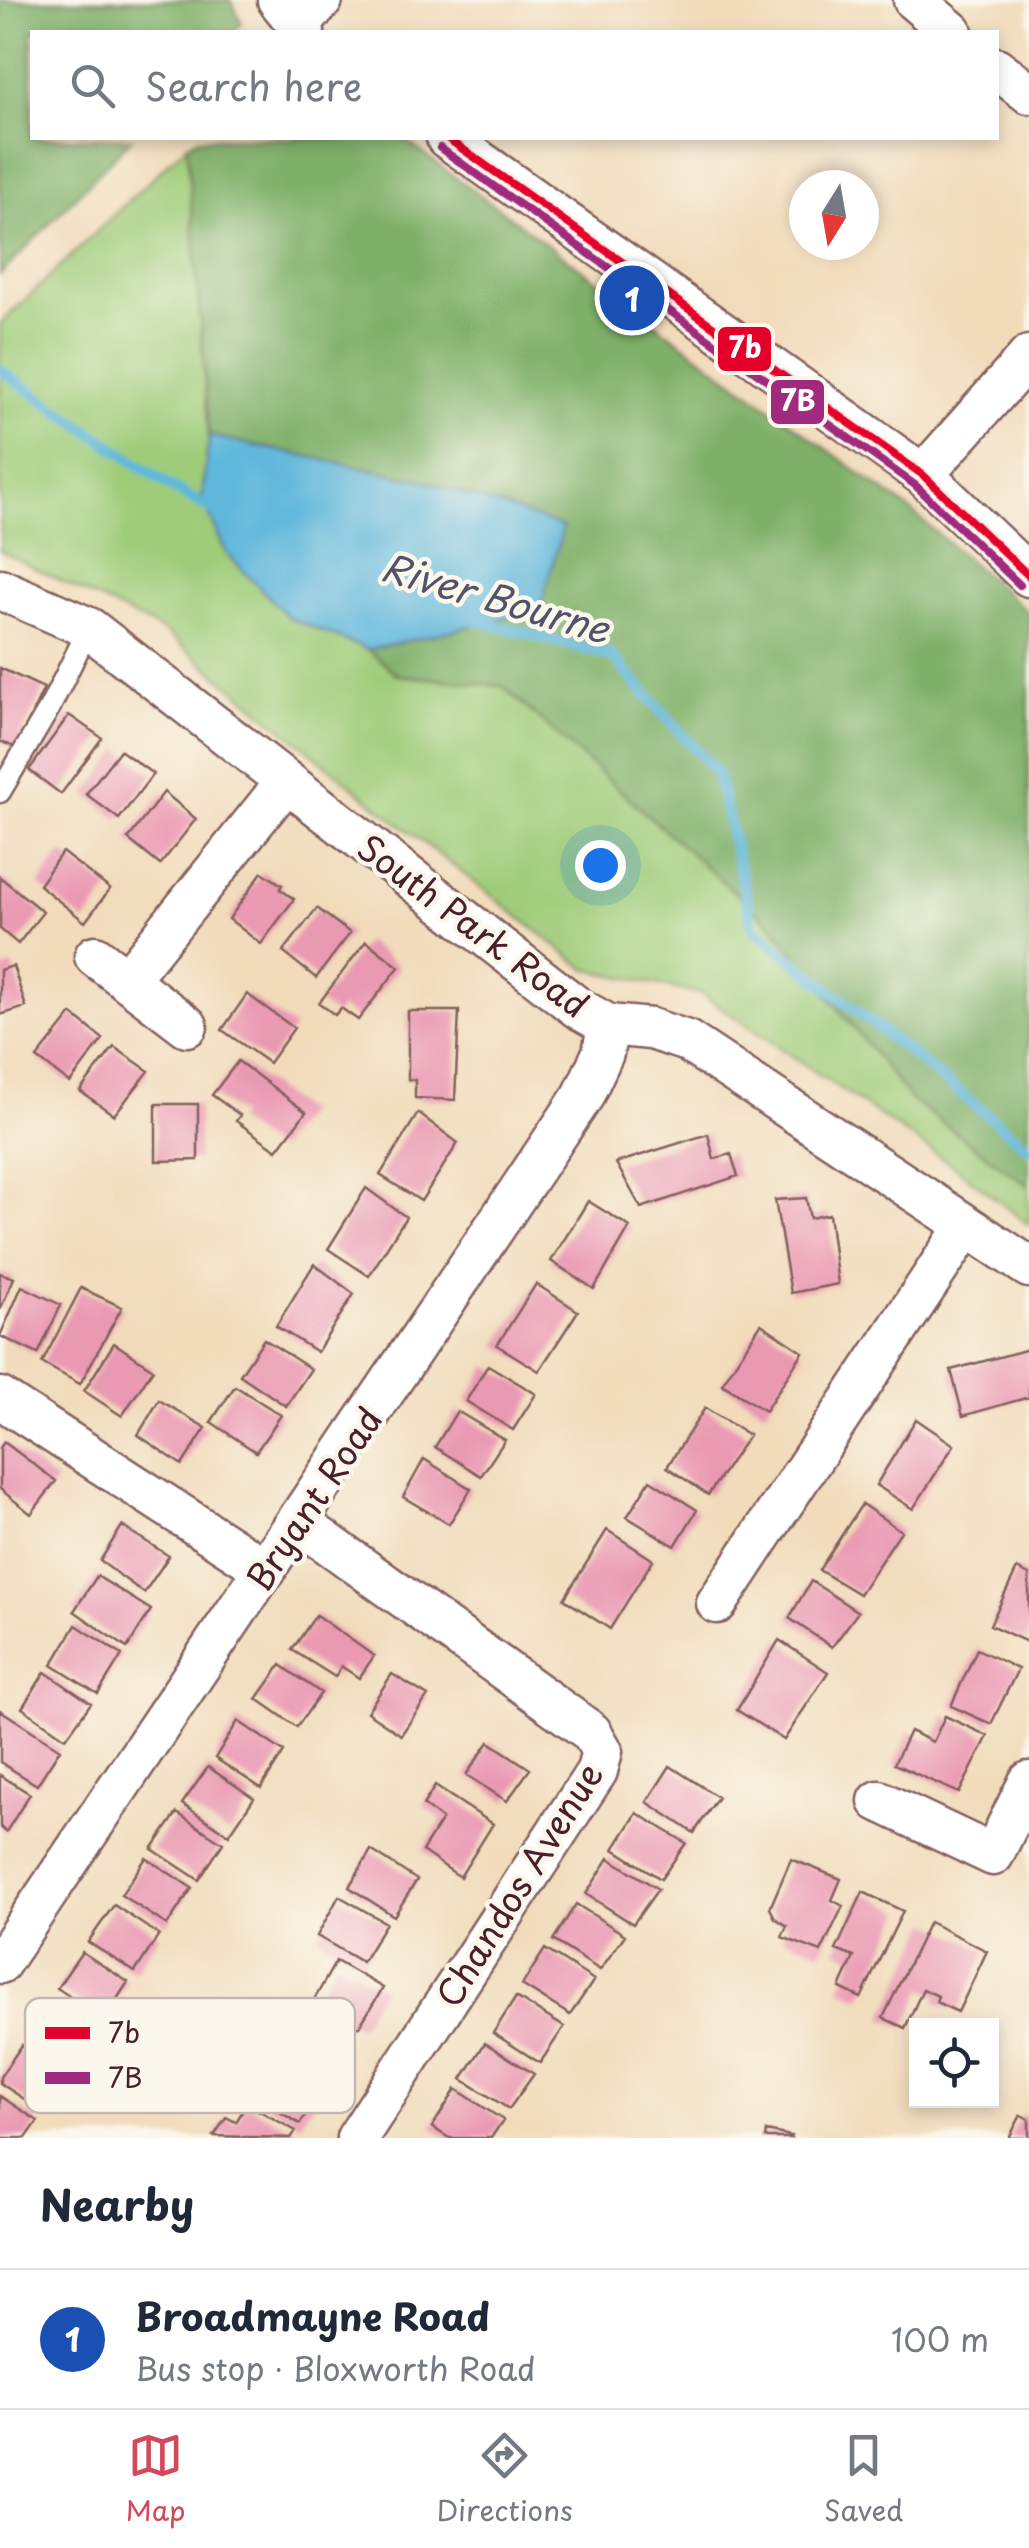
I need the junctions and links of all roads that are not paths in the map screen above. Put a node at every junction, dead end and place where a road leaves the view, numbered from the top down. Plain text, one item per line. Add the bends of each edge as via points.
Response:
1 (914, 0) edge
2 (950, 30) edge
3 (999, 70) edge
4 (1029, 94) edge
5 (450, 140) edge
6 (1029, 356) edge
7 (923, 475) junction
8 (1029, 576) edge
9 (0, 589) edge
10 (89, 628) junction
11 (286, 782) junction
12 (0, 792) edge
13 (95, 956) dead end
14 (127, 980) junction
15 (608, 1025) junction
16 (187, 1026) dead end
17 (966, 1226) junction
18 (1029, 1268) edge
19 (0, 1398) edge
20 (297, 1521) junction
21 (266, 1570) junction
22 (717, 1603) dead end
23 (1029, 1782) edge
24 (879, 1801) dead end
25 (0, 1963) edge
26 (357, 2138) edge

1 - 2 street
3 - 4 street
5 - 7 street
6 - 7 street
7 - 8 street
9 - 10 street, South Park Road
10 - 11 street, South Park Road
10 - 12 lane
11 - 14 street
11 - 15 street, South Park Road
13 - 14 street
14 - 16 street
15 - 17 street, South Park Road via 687,1041
15 - 20 street, Bryant Road via 584,1096
17 - 18 street, South Park Road
17 - 22 street
19 - 21 street
20 - 21 street, Bryant Road
20 - 26 street, Chandos Avenue via 592,1732 602,1751 597,1772
21 - 25 street, Bryant Road
23 - 24 street via 993,1854

